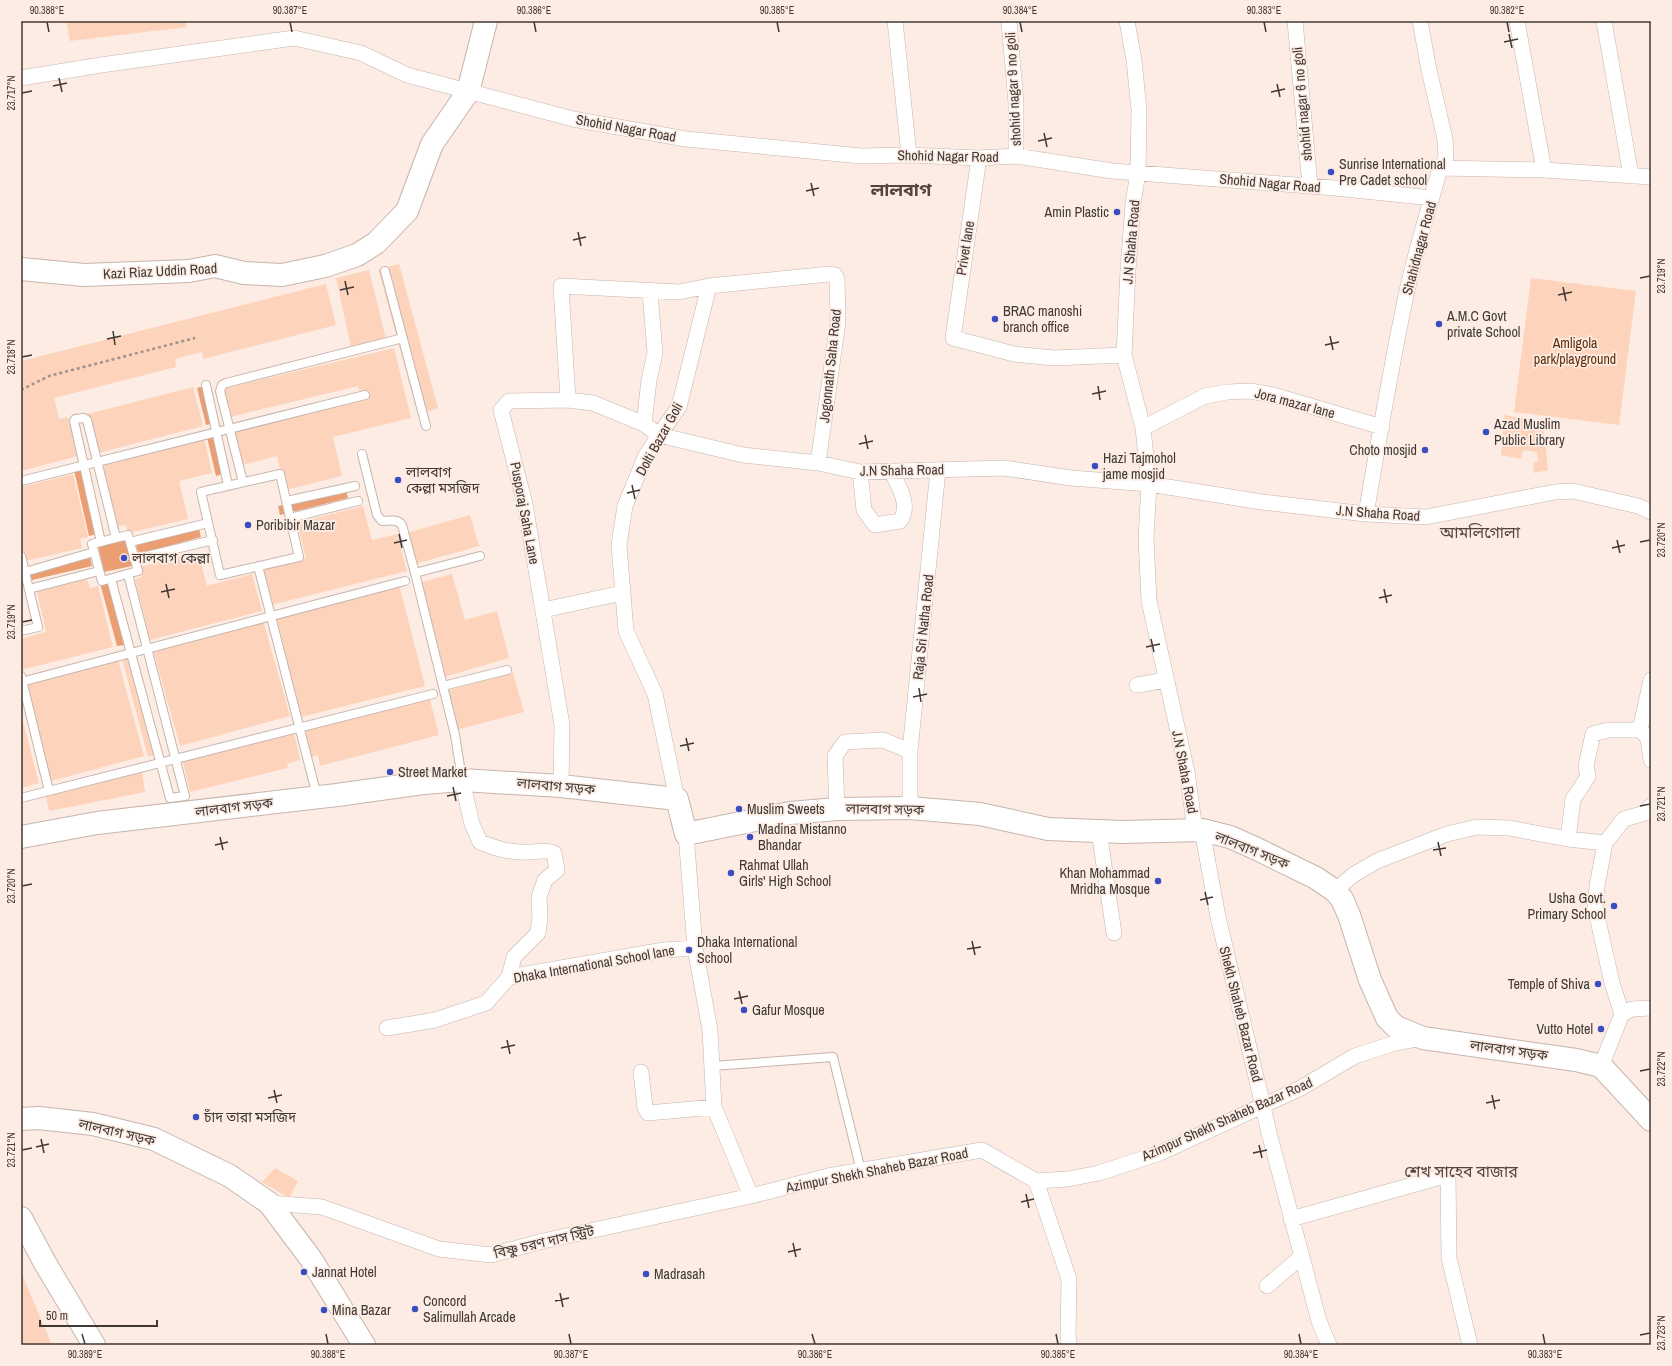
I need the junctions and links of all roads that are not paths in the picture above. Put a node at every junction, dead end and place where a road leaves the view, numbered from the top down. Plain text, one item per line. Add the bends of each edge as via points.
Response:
1 (486, 21) edge
2 (895, 21) edge
3 (1009, 21) edge
4 (1127, 21) edge
5 (1294, 21) edge
6 (1420, 21) edge
7 (1517, 21) edge
8 (1604, 21) edge
9 (21, 78) edge
10 (468, 92) junction
11 (909, 155) junction
12 (1016, 156) junction
13 (979, 158) junction
14 (1440, 168) junction
15 (1544, 170) junction
16 (1138, 172) junction
17 (1631, 176) junction
18 (1651, 177) edge
19 (1310, 186) junction
20 (1432, 198) junction
21 (21, 269) edge
22 (385, 271) dead end
23 (709, 286) junction
24 (650, 292) junction
25 (403, 338) junction
26 (1124, 355) junction
27 (206, 385) dead end
28 (365, 395) dead end
29 (568, 400) junction
30 (644, 424) junction
31 (426, 426) dead end
32 (1382, 427) junction
33 (1143, 428) junction
34 (230, 429) junction
35 (217, 432) junction
36 (659, 434) junction
37 (362, 454) dead end
38 (98, 462) junction
39 (818, 463) junction
40 (84, 465) junction
41 (938, 470) junction
42 (860, 472) junction
43 (892, 472) junction
44 (21, 481) edge
45 (243, 482) junction
46 (1149, 484) junction
47 (228, 485) junction
48 (355, 486) dead end
49 (287, 501) junction
50 (358, 501) dead end
51 (1651, 512) edge
52 (1366, 514) junction
53 (290, 518) junction
54 (208, 523) junction
55 (116, 538) junction
56 (213, 540) junction
57 (101, 542) junction
58 (130, 542) junction
59 (94, 552) junction
60 (21, 556) edge
61 (480, 556) dead end
62 (134, 559) junction
63 (258, 566) junction
64 (99, 571) junction
65 (25, 572) junction
66 (415, 573) junction
67 (128, 574) junction
68 (111, 579) junction
69 (405, 581) dead end
70 (29, 589) junction
71 (622, 593) junction
72 (543, 610) junction
73 (271, 616) junction
74 (21, 631) edge
75 (147, 649) junction
76 (131, 654) junction
77 (507, 670) dead end
78 (21, 680) edge
79 (1166, 680) junction
80 (1651, 680) edge
81 (1138, 685) dead end
82 (443, 686) junction
83 (433, 694) dead end
84 (299, 728) junction
85 (1640, 730) junction
86 (910, 750) junction
87 (176, 759) junction
88 (1651, 760) edge
89 (161, 763) junction
90 (462, 780) junction
91 (561, 786) junction
92 (50, 791) junction
93 (317, 796) junction
94 (21, 798) edge
95 (677, 799) junction
96 (1651, 806) edge
97 (910, 808) junction
98 (837, 809) junction
99 (1198, 827) junction
100 (1099, 831) junction
101 (686, 834) junction
102 (21, 837) edge
103 (1568, 839) junction
104 (1605, 842) junction
105 (1335, 891) junction
106 (1114, 933) dead end
107 (695, 948) junction
108 (509, 977) junction
109 (1651, 1008) edge
110 (1622, 1014) junction
111 (387, 1028) dead end
112 (1422, 1038) junction
113 (713, 1066) junction
114 (1601, 1066) junction
115 (642, 1072) dead end
116 (1264, 1106) junction
117 (714, 1107) junction
118 (21, 1120) edge
119 (1651, 1120) edge
120 (861, 1171) junction
121 (1036, 1182) junction
122 (751, 1196) junction
123 (269, 1203) junction
124 (21, 1218) edge
125 (1291, 1219) junction
126 (1301, 1257) junction
127 (1267, 1286) dead end
128 (94, 1345) edge
129 (364, 1345) edge
130 (1069, 1345) edge
131 (1329, 1345) edge
132 (1470, 1345) edge

1 - 10 street, Kazi Riaz Uddin Road
2 - 11 street
3 - 12 street, shohid nagar 9 no goli via 1016,103
4 - 16 street, J.N Shaha Road via 1139,110
5 - 19 street, shohid nagar 6 no goli
6 - 14 street, Shahidnagar Road via 1445,139 1446,158
7 - 15 street
8 - 17 street
9 - 10 street, Shohid Nagar Road via 294,38 361,53 407,75
10 - 11 street, Shohid Nagar Road via 573,119 686,139 861,156
10 - 21 street, Kazi Riaz Uddin Road via 432,144 407,211 376,243 357,255 325,266 282,275 244,273 215,266 189,271 84,275
11 - 13 street, Shohid Nagar Road
12 - 13 street, Shohid Nagar Road
12 - 16 street, Shohid Nagar Road via 1112,171
13 - 26 street, Privet lane via 953,338 1014,354 1054,358
14 - 15 street
14 - 20 street, Shahidnagar Road
15 - 17 street
16 - 19 street, Shohid Nagar Road
16 - 26 street, J.N Shaha Road via 1133,204
17 - 18 street
19 - 20 street, Shohid Nagar Road
20 - 32 street, Shahidnagar Road via 1408,289 1385,399
22 - 25 lane
23 - 24 street via 679,292
23 - 36 street, Dolti Bazar Goli via 679,407
23 - 39 street, Jogonnath Saha Road via 830,274 837,278 838,322
24 - 29 street via 561,286
24 - 30 street via 655,354
25 - 31 lane
25 - 34 lane via 222,385 220,391
26 - 33 street, J.N Shaha Road
27 - 35 lane
28 - 34 lane
29 - 30 street, Pusporaj Saha Lane via 593,403
29 - 72 street, Pusporaj Saha Lane via 509,401 502,410 525,504
30 - 36 street, Pusporaj Saha Lane
32 - 33 street, Jora mazar lane via 1250,391 1205,396
32 - 52 street, Shahidnagar Road
33 - 46 street, J.N Shaha Road
34 - 35 lane
34 - 45 lane
35 - 38 lane
35 - 47 lane
36 - 39 street, J.N Shaha Road via 743,455
36 - 71 street, Dolti Bazar Goli via 645,457 625,506 618,545
37 - 66 lane via 377,515 382,521 395,520 402,524
38 - 40 lane
38 - 40 lane via 87,420 75,419
38 - 55 lane
39 - 42 street, J.N Shaha Road
40 - 44 lane
40 - 57 lane
41 - 43 street, J.N Shaha Road
41 - 46 street, J.N Shaha Road via 1004,468 1071,478
41 - 86 street, Raja Sri Natha Road
42 - 43 street, J.N Shaha Road
42 - 43 street via 864,510 874,525 900,521 904,516 904,499
45 - 47 lane
45 - 49 lane via 280,474
46 - 52 street, J.N Shaha Road via 1262,502
46 - 79 street, J.N Shaha Road via 1146,538 1149,601
47 - 54 lane via 201,492
48 - 49 lane
49 - 53 lane
50 - 53 lane
51 - 52 street, J.N Shaha Road via 1638,506 1573,491 1555,492 1426,517
53 - 63 lane via 299,557
54 - 56 lane
54 - 58 lane
55 - 57 lane
55 - 58 lane via 128,535
56 - 62 lane
56 - 63 lane via 220,575
57 - 59 lane via 92,544
58 - 62 lane
59 - 64 lane
59 - 65 lane
60 - 65 lane
61 - 66 lane
62 - 67 lane via 138,571
63 - 73 lane
64 - 68 lane via 102,581
64 - 70 lane
65 - 70 lane
66 - 82 lane
67 - 68 lane
67 - 75 lane
68 - 76 lane
69 - 73 lane
70 - 74 lane via 38,627
71 - 72 street
71 - 95 street, Dolti Bazar Goli via 626,631 655,694
72 - 91 street, Pusporaj Saha Lane via 562,725
73 - 75 lane
73 - 84 lane
75 - 76 lane
75 - 87 lane
76 - 78 lane
76 - 89 lane
77 - 82 lane
78 - 92 lane
79 - 81 street
79 - 99 street, J.N Shaha Road
80 - 85 street
82 - 90 lane via 455,735
83 - 84 lane
84 - 87 lane
84 - 93 lane
85 - 88 street via 1648,738
85 - 103 street via 1608,730 1593,734 1586,766 1588,776 1573,799
86 - 97 street, Raja Sri Natha Road
86 - 98 street via 883,740 845,742 835,756
87 - 89 lane
87 - 89 lane via 185,796 170,798
89 - 92 lane
90 - 91 street, লালবাগ সড়ক
90 - 93 street, লালবাগ সড়ক
90 - 108 street via 472,824 480,842 501,850 547,850 554,853 557,870 545,880 539,898 538,933 514,957
91 - 95 street, লালবাগ সড়ক
92 - 94 lane
93 - 102 street, লালবাগ সড়ক via 97,823
95 - 101 street
96 - 104 street via 1645,813 1624,819
97 - 98 street, লালবাগ সড়ক
97 - 100 street, লালবাগ সড়ক via 980,814 1048,829
98 - 101 street, লালবাগ সড়ক via 790,813
99 - 100 street, লালবাগ সড়ক
99 - 105 street, লালবাগ সড়ক via 1257,849 1316,878
99 - 116 street, Shekh Shaheb Bazar Road
100 - 106 street
101 - 107 street
103 - 104 street
103 - 105 street via 1509,828 1477,827 1447,834 1377,861 1353,875
104 - 110 street via 1595,907 1612,983
105 - 112 street, লালবাগ সড়ক via 1349,914 1370,980 1387,1018 1396,1027
107 - 108 street, Dhaka International School lane via 664,950
107 - 113 street via 710,1030
108 - 111 street, Dhaka International School lane via 486,1003 434,1020
109 - 110 street
110 - 114 street
112 - 114 street, লালবাগ সড়ক via 1576,1060
112 - 116 street, Azimpur Shekh Shaheb Bazar Road via 1355,1056
113 - 117 street
113 - 120 lane via 833,1057
114 - 119 street
115 - 117 street via 645,1111 648,1113
116 - 121 street, Azimpur Shekh Shaheb Bazar Road via 1160,1153 1099,1172
116 - 125 street, Shekh Shaheb Bazar Road
117 - 122 street
118 - 123 street, লালবাগ সড়ক via 39,1118 93,1124 154,1138 230,1176
120 - 121 street, Azimpur Shekh Shaheb Bazar Road via 982,1150
120 - 122 street, Azimpur Shekh Shaheb Bazar Road via 828,1176
121 - 130 street via 1069,1279
122 - 123 street, বিষ্ণু চরণ দাস স্ট্রিট via 543,1241 491,1255 439,1249 322,1207
123 - 129 street, লালবাগ সড়ক via 311,1259
124 - 128 street
125 - 126 street, Shekh Shaheb Bazar Road
125 - 132 street via 1448,1175 1449,1258
126 - 127 street
126 - 131 street, Shekh Shaheb Bazar Road via 1319,1321

